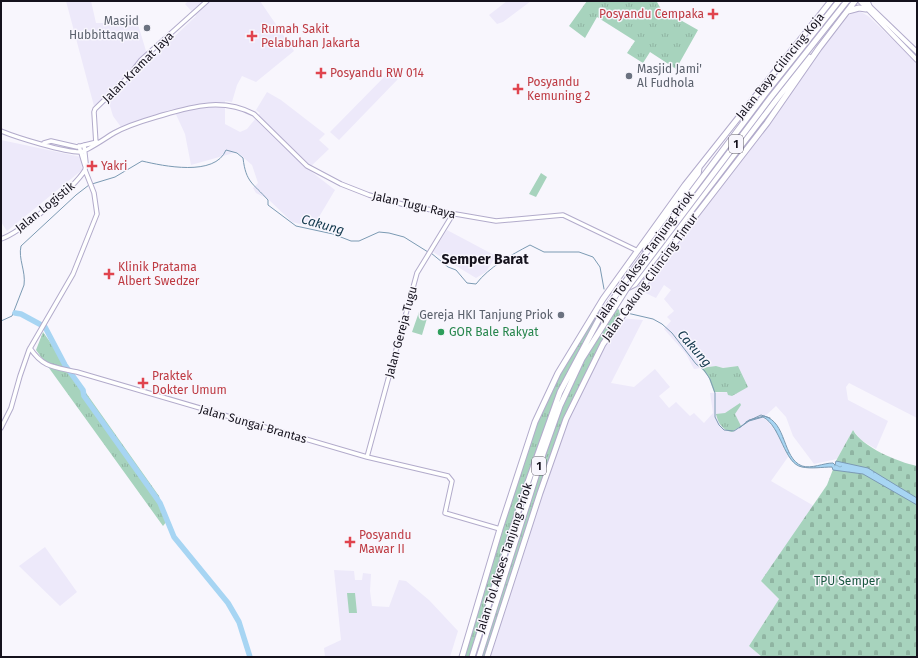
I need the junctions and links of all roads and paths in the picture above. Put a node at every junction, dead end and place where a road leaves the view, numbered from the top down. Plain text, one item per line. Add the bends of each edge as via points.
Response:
1 (207, 1) edge
2 (831, 1) edge
3 (836, 1) edge
4 (839, 1) edge
5 (847, 1) edge
6 (855, 1) edge
7 (860, 1) edge
8 (864, 1) edge
9 (868, 5) edge
10 (847, 12) junction
11 (819, 48) junction
12 (917, 52) edge
13 (917, 60) edge
14 (1, 131) edge
15 (97, 142) junction
16 (43, 143) junction
17 (79, 146) junction
18 (84, 146) junction
19 (85, 151) junction
20 (80, 152) junction
21 (85, 168) junction
22 (699, 168) junction
23 (453, 214) junction
24 (1, 239) edge
25 (638, 251) junction
26 (645, 254) junction
27 (628, 288) junction
28 (30, 348) junction
29 (1, 428) edge
30 (367, 457) junction
31 (500, 529) junction
32 (462, 657) edge
33 (472, 657) edge
34 (479, 657) edge
35 (487, 657) edge

1 - 15 street, Jalan Kramat Jaya via 141,60 128,77 95,109
2 - 22 highway, Jalan Raya Cilincing Koja
3 - 10 highway
4 - 26 highway, Jalan Tol Akses Tanjung Priok / 1, bridge via 765,94
5 - 27 highway, Jalan Tol Akses Tanjung Priok / 1, bridge via 771,97
6 - 10 highway, Jalan Cakung Cilincing Timur
7 - 9 main road
8 - 9 main road
9 - 10 highway
9 - 12 main road
9 - 13 main road
10 - 11 highway, Jalan Cakung Cilincing Timur
11 - 27 highway via 812,53 636,284
11 - 35 highway, Jalan Cakung Cilincing Timur via 767,123 692,218 602,344 566,419
14 - 16 street
15 - 18 street
15 - 19 street
15 - 23 street, Jalan Tugu Raya via 138,122 195,106 225,105 254,114 305,164 341,184 382,200
16 - 17 street via 51,141
16 - 20 street
17 - 18 street
17 - 20 street
18 - 19 street
19 - 20 street
19 - 21 street
20 - 21 street
21 - 24 street, Jalan Logistik via 78,180 30,221
21 - 28 street via 97,206 97,214 73,274
22 - 25 highway, Jalan Raya Cilincing Koja
22 - 26 highway via 694,181 646,247
23 - 25 street, Jalan Tugu Raya via 505,222 563,215
23 - 30 street, Jalan Gereja Tugu via 416,276
25 - 31 highway, Jalan Raya Cilincing Koja via 603,299 562,366 538,414
26 - 33 highway, Jalan Tol Akses Tanjung Priok / 1 via 599,318 566,378 543,439
27 - 34 highway, Jalan Tol Akses Tanjung Priok / 1 via 582,359 560,406
28 - 29 street via 11,408
28 - 30 street, Jalan Sungai Brantas via 46,365
30 - 31 street via 448,476 452,481 445,513
31 - 32 highway, Jalan Raya Cilincing Koja

